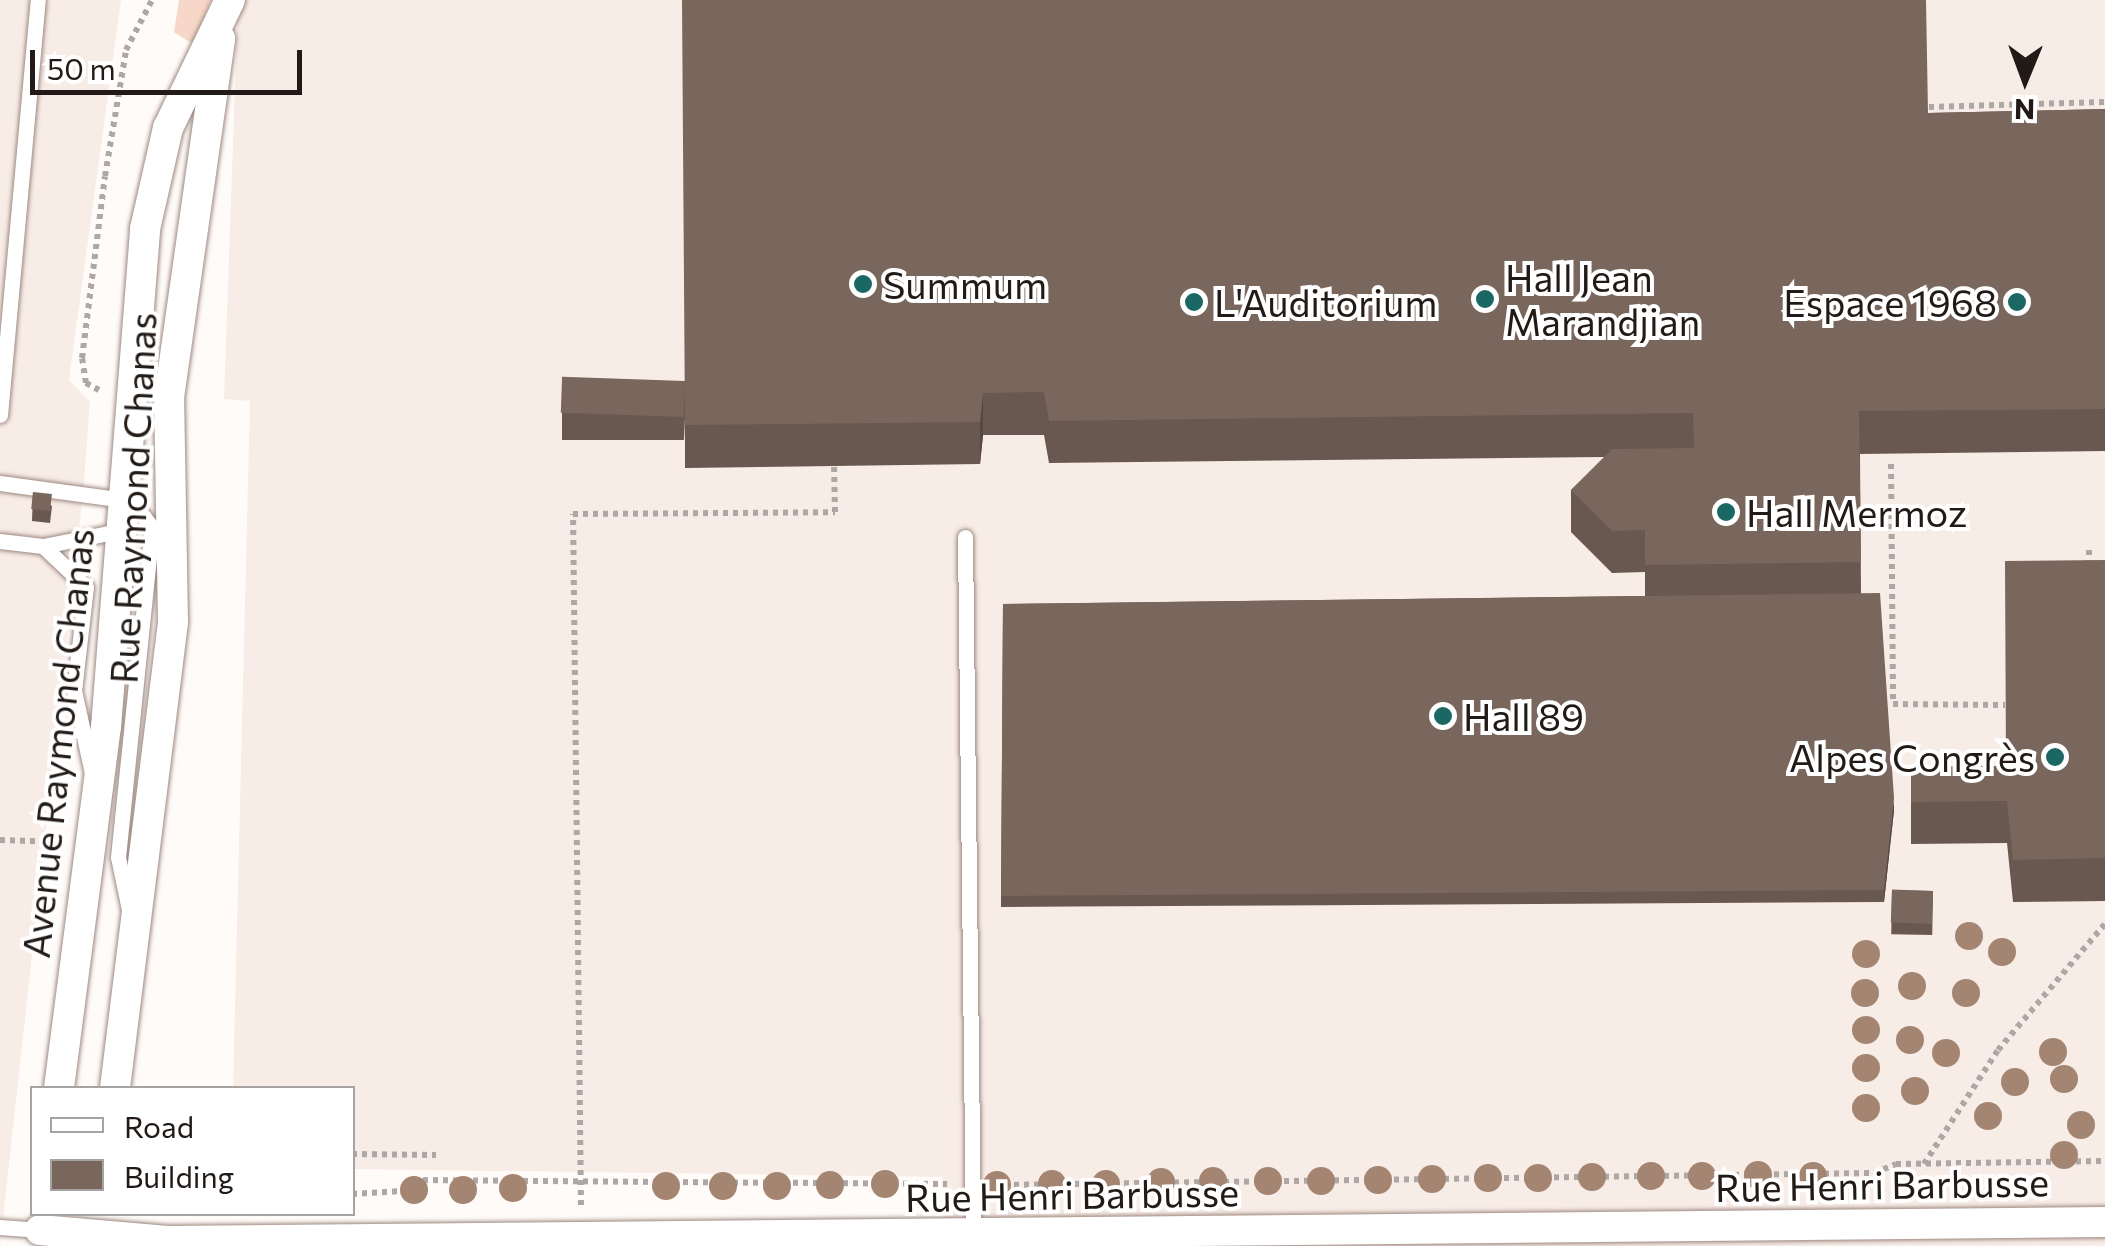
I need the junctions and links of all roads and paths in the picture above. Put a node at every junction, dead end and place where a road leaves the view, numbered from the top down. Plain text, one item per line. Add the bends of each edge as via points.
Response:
1 (38, 0) edge
2 (152, 0) edge
3 (227, 8) edge
4 (2105, 102) edge
5 (1929, 107) edge
6 (98, 390) dead end
7 (0, 415) edge
8 (120, 464) joint
9 (1891, 464) dead end
10 (834, 466) dead end
11 (0, 483) edge
12 (172, 486) junction
13 (120, 498) junction
14 (147, 516) junction
15 (119, 531) junction
16 (965, 537) dead end
17 (0, 542) edge
18 (43, 546) junction
19 (2089, 550) dead end
20 (2090, 588) edge
21 (152, 590) junction
22 (118, 592) junction
23 (2005, 705) edge
24 (96, 805) junction
25 (0, 840) edge
26 (64, 842) dead end
27 (2105, 924) edge
28 (135, 927) junction
29 (59, 1086) edge
30 (115, 1086) edge
31 (355, 1154) edge
32 (436, 1155) dead end
33 (2105, 1161) edge
34 (1924, 1164) junction
35 (580, 1180) junction
36 (972, 1186) junction
37 (355, 1194) edge
38 (2105, 1222) edge
39 (0, 1227) edge
40 (40, 1230) edge
41 (98, 1232) edge
42 (972, 1234) junction

1 - 7 lane
2 - 6 path via 126,50 105,176 82,358 86,382
3 - 8 street, Rue Raymond Chanas via 168,128 145,229
3 - 12 street, Rue Raymond Chanas via 169,398
4 - 5 path
8 - 13 street, Avenue Raymond Chanas
9 - 23 path via 1893,704
10 - 35 path via 835,512 573,514
11 - 13 lane
12 - 14 lane
12 - 28 street, Rue Raymond Chanas via 173,622
13 - 14 lane
13 - 15 street, Avenue Raymond Chanas
14 - 15 lane
14 - 21 lane
15 - 18 lane
15 - 22 street, Avenue Raymond Chanas
16 - 36 lane
17 - 18 lane
18 - 24 lane via 86,587 74,690
19 - 20 path
21 - 22 lane via 149,564 134,555
21 - 28 lane via 118,857
22 - 24 street, Avenue Raymond Chanas
24 - 29 street, Avenue Raymond Chanas
25 - 26 path
27 - 34 path via 1998,1050
28 - 30 street, Rue Raymond Chanas
31 - 32 path
33 - 34 path
34 - 36 path via 1874,1173
35 - 36 path
35 - 37 path via 413,1180 402,1191
36 - 42 lane
38 - 42 street, Rue Henri Barbusse
39 - 40 lane
40 - 41 street, Rue Henri Barbusse
41 - 42 street, Rue Henri Barbusse

